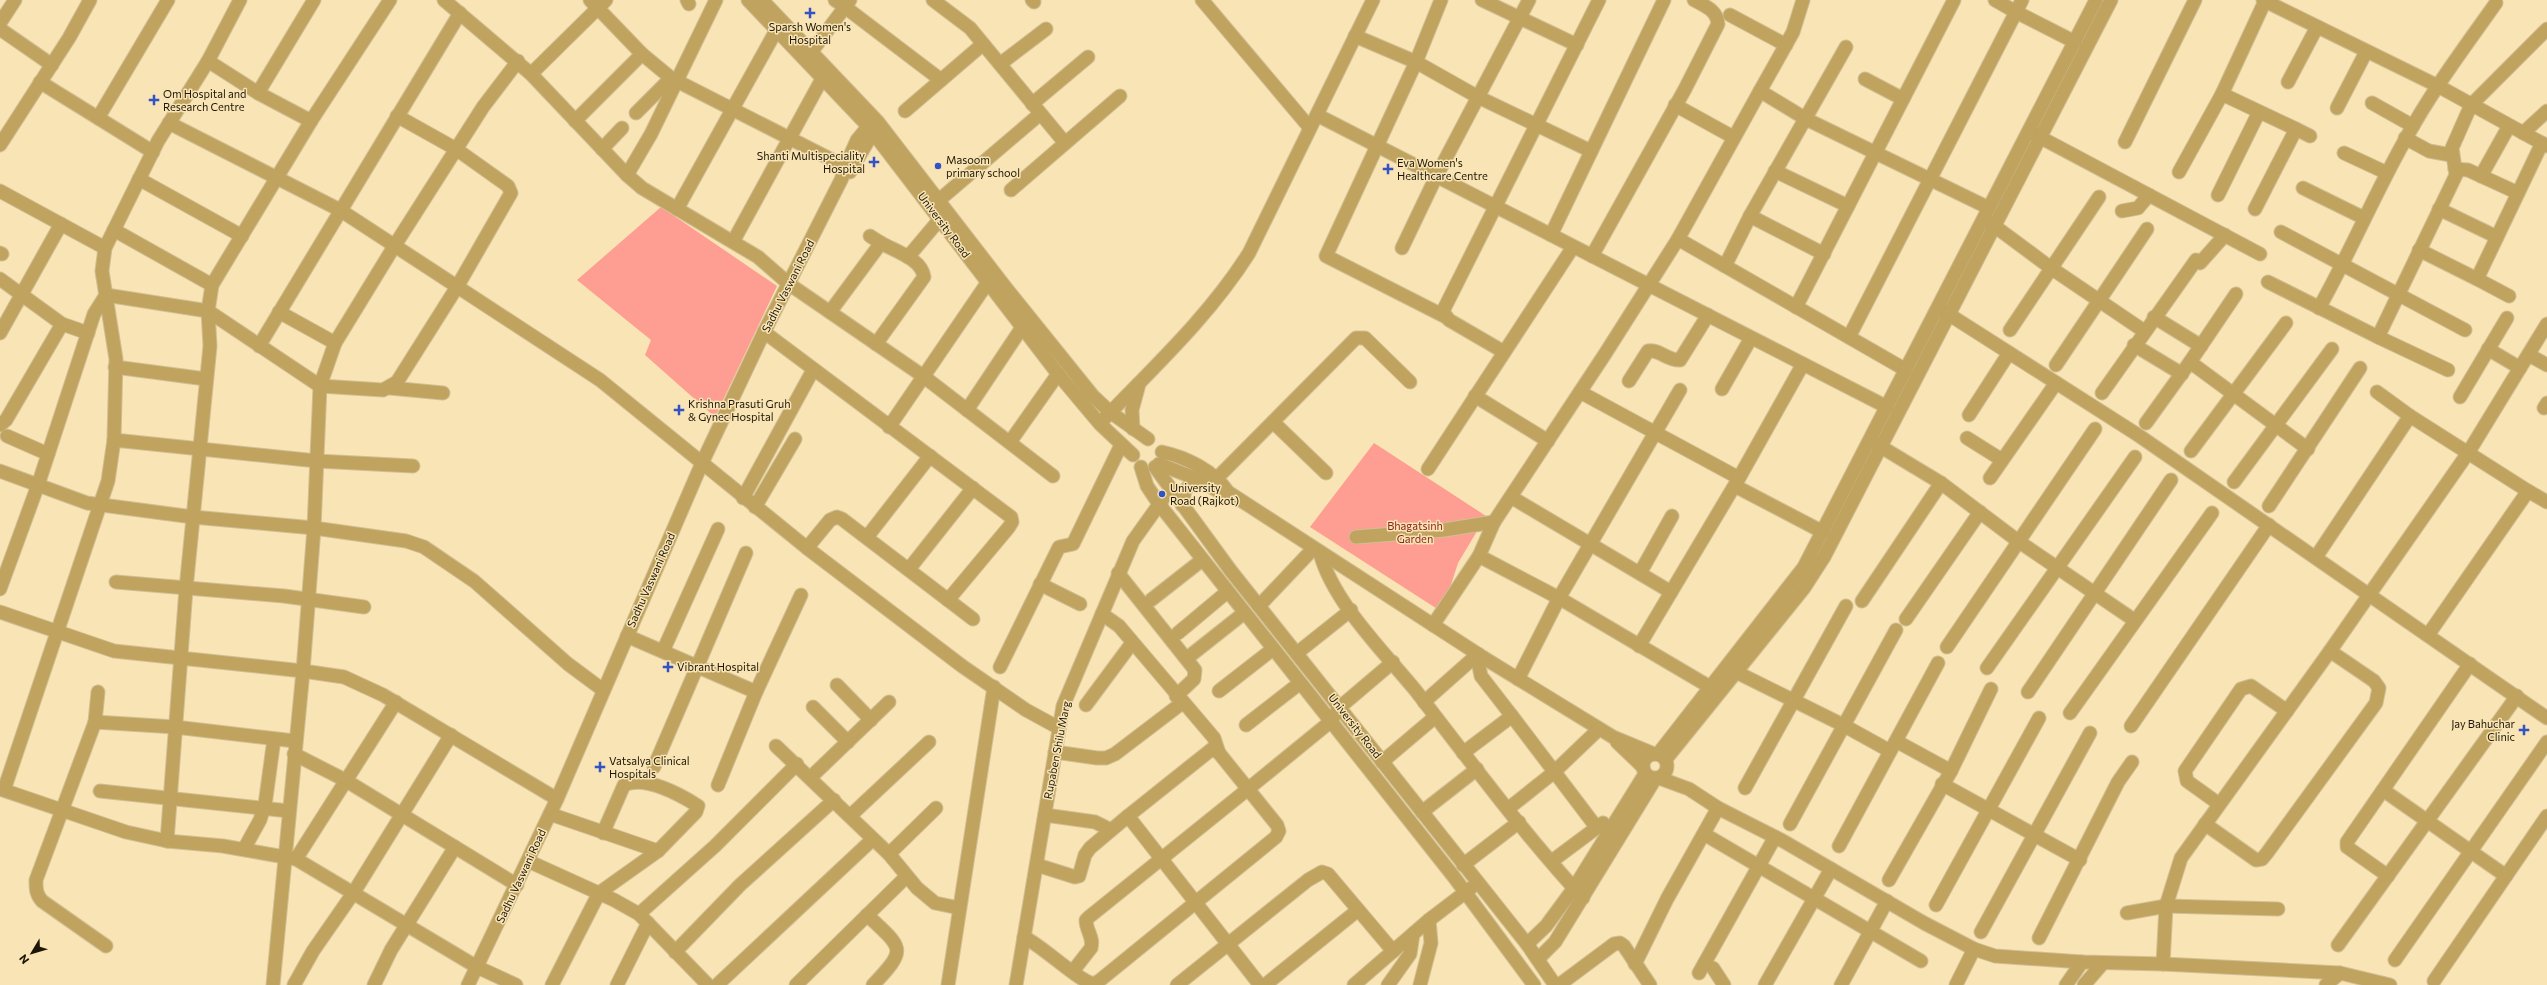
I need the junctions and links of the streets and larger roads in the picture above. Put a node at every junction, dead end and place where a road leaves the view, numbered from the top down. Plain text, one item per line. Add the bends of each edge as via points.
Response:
1 (15, 0) edge
2 (90, 0) edge
3 (168, 0) edge
4 (240, 0) edge
5 (314, 0) edge
6 (390, 0) edge
7 (444, 0) edge
8 (716, 0) edge
9 (748, 0) edge
10 (762, 0) edge
11 (933, 0) edge
12 (1202, 0) edge
13 (1373, 0) edge
14 (1441, 0) edge
15 (1482, 0) edge
16 (1529, 0) edge
17 (1599, 0) edge
18 (1664, 0) edge
19 (1694, 0) edge
20 (1803, 0) edge
21 (1954, 0) edge
22 (1995, 0) edge
23 (2096, 0) edge
24 (2111, 0) edge
25 (2195, 0) edge
26 (2264, 0) edge
27 (843, 2) edge
28 (598, 3) edge
29 (2496, 4) dead end
30 (2019, 6) edge
31 (460, 13) junction
32 (1730, 15) dead end
33 (1520, 18) junction
34 (0, 23) edge
35 (2317, 27) junction
36 (0, 29) edge
37 (778, 29) junction
38 (1046, 29) dead end
39 (2547, 29) edge
40 (1355, 36) junction
41 (2074, 42) junction
42 (983, 44) junction
43 (1786, 45) junction
44 (1577, 46) junction
45 (1846, 47) dead end
46 (812, 50) junction
47 (2366, 52) junction
48 (642, 54) junction
49 (1088, 57) dead end
50 (208, 61) junction
51 (518, 61) junction
52 (1416, 62) junction
53 (1000, 64) junction
54 (52, 65) junction
55 (531, 74) junction
56 (823, 77) junction
57 (673, 79) junction
58 (1865, 79) dead end
59 (941, 80) junction
60 (40, 82) junction
61 (2288, 82) dead end
62 (2438, 86) junction
63 (1760, 91) junction
64 (258, 93) junction
65 (2222, 94) junction
66 (1120, 96) dead end
67 (1478, 97) junction
68 (1903, 100) junction
69 (2372, 103) dead end
70 (1675, 105) junction
71 (2471, 105) junction
72 (2337, 108) dead end
73 (733, 109) junction
74 (1036, 109) junction
75 (905, 111) dead end
76 (2547, 111) edge
77 (2259, 112) junction
78 (636, 113) dead end
79 (1317, 115) junction
80 (397, 116) junction
81 (98, 118) junction
82 (1806, 118) junction
83 (311, 121) junction
84 (575, 121) junction
85 (169, 123) junction
86 (1538, 124) junction
87 (2413, 126) junction
88 (2509, 126) junction
89 (875, 127) junction
90 (622, 128) dead end
91 (1310, 128) junction
92 (2296, 129) junction
93 (2028, 132) junction
94 (2523, 133) junction
95 (2310, 136) dead end
96 (790, 138) junction
97 (1733, 138) junction
98 (2042, 138) junction
99 (2405, 138) junction
100 (2125, 142) dead end
101 (1065, 143) junction
102 (2545, 144) edge
103 (0, 145) edge
104 (1376, 145) junction
105 (456, 149) junction
106 (602, 149) junction
107 (1591, 151) junction
108 (152, 152) junction
109 (1876, 152) junction
110 (2344, 153) dead end
111 (2451, 155) junction
112 (2456, 169) junction
113 (1775, 171) junction
114 (843, 172) junction
115 (2179, 172) dead end
116 (2387, 173) junction
117 (627, 175) junction
118 (2481, 176) junction
119 (1436, 177) junction
120 (278, 178) junction
121 (1930, 178) junction
122 (139, 179) junction
123 (2303, 188) dead end
124 (1011, 190) dead end
125 (0, 191) edge
126 (2518, 193) junction
127 (2149, 195) junction
128 (2218, 195) dead end
129 (2099, 197) dead end
130 (938, 201) junction
131 (1848, 206) junction
132 (1496, 207) junction
133 (677, 209) junction
134 (2254, 209) dead end
135 (2439, 209) junction
136 (340, 210) junction
137 (2122, 211) dead end
138 (1986, 213) junction
139 (1750, 216) junction
140 (2364, 218) junction
141 (940, 219) junction
142 (61, 224) junction
143 (1995, 226) junction
144 (2147, 229) dead end
145 (114, 230) junction
146 (2281, 232) dead end
147 (1551, 235) junction
148 (2225, 235) junction
149 (242, 236) junction
150 (2497, 237) junction
151 (1678, 239) junction
152 (734, 240) junction
153 (394, 245) junction
154 (1573, 247) junction
155 (105, 248) junction
156 (1402, 248) dead end
157 (2420, 250) junction
158 (1824, 254) junction
159 (2260, 254) dead end
160 (1592, 256) junction
161 (908, 257) junction
162 (2344, 264) junction
163 (1725, 266) junction
164 (2051, 268) junction
165 (0, 279) edge
166 (2477, 279) junction
167 (988, 282) junction
168 (2268, 282) dead end
169 (790, 284) junction
170 (212, 286) junction
171 (1649, 286) junction
172 (457, 287) junction
173 (2236, 294) dead end
174 (2398, 294) junction
175 (106, 295) junction
176 (23, 296) junction
177 (2509, 296) dead end
178 (2100, 301) junction
179 (1796, 307) junction
180 (2319, 308) junction
181 (208, 311) junction
182 (1943, 311) junction
183 (279, 312) junction
184 (830, 312) junction
185 (1708, 315) junction
186 (1446, 317) junction
187 (2154, 317) junction
188 (2507, 318) dead end
189 (2286, 323) dead end
190 (62, 324) junction
191 (2547, 324) edge
192 (1022, 326) junction
193 (2010, 330) dead end
194 (2465, 330) dead end
195 (2144, 331) junction
196 (764, 332) junction
197 (0, 333) edge
198 (88, 333) junction
199 (1849, 337) junction
200 (2378, 337) junction
201 (1751, 338) junction
202 (335, 343) junction
203 (876, 344) junction
204 (2134, 345) junction
205 (259, 346) junction
206 (2201, 346) junction
207 (2332, 349) dead end
208 (2488, 349) junction
209 (1504, 352) junction
210 (2009, 353) junction
211 (2529, 355) junction
212 (2190, 362) junction
213 (1803, 364) junction
214 (2056, 365) dead end
215 (2547, 365) edge
216 (116, 367) junction
217 (2360, 368) dead end
218 (2520, 368) junction
219 (814, 370) junction
220 (1906, 370) junction
221 (2448, 370) dead end
222 (1058, 374) junction
223 (2182, 374) junction
224 (923, 376) junction
225 (206, 379) junction
226 (1141, 380) junction
227 (1629, 381) dead end
228 (1410, 382) dead end
229 (2056, 383) junction
230 (320, 386) junction
231 (390, 388) junction
232 (1722, 389) dead end
233 (1680, 390) dead end
234 (1580, 392) junction
235 (2234, 392) junction
236 (2377, 392) dead end
237 (443, 393) dead end
238 (2102, 393) dead end
239 (1475, 396) junction
240 (2460, 397) dead end
241 (1887, 407) junction
242 (967, 410) junction
243 (1110, 412) junction
244 (1969, 415) dead end
245 (2410, 416) junction
246 (1273, 422) junction
247 (2146, 423) dead end
248 (1100, 424) junction
249 (2276, 426) junction
250 (889, 428) junction
251 (1133, 429) junction
252 (2095, 429) dead end
253 (3, 430) edge
254 (1655, 433) junction
255 (1967, 438) dead end
256 (796, 439) dead end
257 (1148, 439) junction
258 (114, 440) junction
259 (1548, 441) junction
260 (1010, 442) junction
261 (1875, 444) junction
262 (1121, 445) junction
263 (200, 449) junction
264 (2308, 449) junction
265 (2191, 451) dead end
266 (2468, 453) junction
267 (48, 454) junction
268 (1133, 455) junction
269 (930, 456) junction
270 (2135, 457) dead end
271 (2002, 460) junction
272 (1159, 461) junction
273 (317, 462) junction
274 (702, 463) junction
275 (413, 466) dead end
276 (1141, 467) junction
277 (1428, 469) dead end
278 (0, 471) edge
279 (1326, 473) dead end
280 (1053, 476) dead end
281 (1217, 478) junction
282 (1990, 478) dead end
283 (1197, 480) junction
284 (2171, 480) dead end
285 (1737, 482) junction
286 (2234, 482) dead end
287 (1941, 483) junction
288 (38, 485) junction
289 (973, 488) junction
290 (1171, 491) junction
291 (2528, 491) junction
292 (1228, 492) junction
293 (1511, 497) junction
294 (743, 498) junction
295 (2547, 502) edge
296 (1159, 504) junction
297 (102, 505) junction
298 (1182, 505) junction
299 (755, 506) junction
300 (2270, 506) dead end
301 (1980, 512) junction
302 (2212, 513) dead end
303 (1672, 516) dead end
304 (193, 517) junction
305 (1494, 522) junction
306 (2269, 525) junction
307 (314, 528) junction
308 (718, 529) dead end
309 (1823, 532) junction
310 (867, 537) junction
311 (1356, 537) dead end
312 (2018, 541) junction
313 (1591, 544) junction
314 (807, 548) junction
315 (1317, 551) junction
316 (746, 553) dead end
317 (1479, 556) junction
318 (2316, 557) junction
319 (1202, 560) junction
320 (2057, 568) junction
321 (909, 569) junction
322 (1118, 573) junction
323 (1640, 573) junction
324 (116, 582) dead end
325 (1040, 584) junction
326 (0, 589) edge
327 (186, 589) junction
328 (1227, 592) junction
329 (1671, 592) junction
330 (2095, 594) junction
331 (2370, 594) junction
332 (800, 595) dead end
333 (1559, 598) junction
334 (308, 600) junction
335 (948, 600) junction
336 (1151, 600) dead end
337 (1862, 601) dead end
338 (1080, 604) dead end
339 (1259, 606) junction
340 (1846, 606) dead end
341 (364, 607) dead end
342 (1351, 610) junction
343 (0, 612) edge
344 (1244, 613) junction
345 (1102, 614) junction
346 (973, 619) dead end
347 (1906, 619) dead end
348 (2134, 620) junction
349 (1433, 625) junction
350 (1896, 630) dead end
351 (58, 632) junction
352 (1178, 633) dead end
353 (2428, 634) junction
354 (627, 636) junction
355 (1132, 643) junction
356 (1639, 646) junction
357 (1947, 646) dead end
358 (1273, 649) junction
359 (663, 651) junction
360 (2330, 651) junction
361 (1297, 653) junction
362 (1191, 655) dead end
363 (1481, 656) junction
364 (181, 658) junction
365 (1393, 662) junction
366 (1938, 663) dead end
367 (2470, 664) junction
368 (698, 666) junction
369 (1000, 667) dead end
370 (1987, 668) dead end
371 (1731, 670) junction
372 (303, 671) junction
373 (1518, 679) junction
374 (1300, 683) junction
375 (837, 685) dead end
376 (1710, 687) junction
377 (994, 688) junction
378 (1991, 689) dead end
379 (603, 690) junction
380 (1219, 691) dead end
381 (98, 692) dead end
382 (756, 692) junction
383 (2028, 692) dead end
384 (2517, 696) junction
385 (1179, 699) junction
386 (1794, 700) junction
387 (396, 702) junction
388 (889, 702) dead end
389 (1424, 702) junction
390 (1086, 705) dead end
391 (813, 707) dead end
392 (1340, 708) junction
393 (2287, 711) junction
394 (2070, 713) dead end
395 (1512, 716) junction
396 (1435, 717) junction
397 (2039, 718) dead end
398 (2547, 718) edge
399 (871, 720) junction
400 (95, 722) junction
401 (1330, 722) junction
402 (1246, 725) dead end
403 (1843, 725) junction
404 (2131, 726) dead end
405 (175, 727) junction
406 (1059, 728) junction
407 (1598, 728) junction
408 (2090, 733) dead end
409 (451, 735) junction
410 (1613, 737) junction
411 (274, 739) junction
412 (295, 740) junction
413 (848, 742) junction
414 (929, 742) dead end
415 (2547, 742) edge
416 (776, 746) dead end
417 (1893, 746) junction
418 (1055, 752) junction
419 (1218, 752) junction
420 (1463, 752) junction
421 (294, 754) junction
422 (1661, 758) junction
423 (1382, 762) junction
424 (2132, 762) dead end
425 (797, 764) junction
426 (654, 767) dead end
427 (1477, 770) junction
428 (1951, 771) junction
429 (1553, 773) junction
430 (1650, 774) junction
431 (811, 777) junction
432 (345, 780) junction
433 (718, 784) dead end
434 (1942, 784) junction
435 (1745, 788) dead end
436 (1248, 789) junction
437 (1689, 789) junction
438 (2, 790) edge
439 (2383, 790) junction
440 (100, 791) dead end
441 (170, 799) junction
442 (557, 799) junction
443 (834, 800) junction
444 (2219, 804) junction
445 (264, 808) junction
446 (936, 808) dead end
447 (1509, 808) junction
448 (1718, 808) junction
449 (64, 810) junction
450 (289, 811) junction
451 (1988, 811) junction
452 (1422, 812) junction
453 (403, 814) junction
454 (550, 814) junction
455 (1045, 815) junction
456 (850, 816) junction
457 (1128, 816) junction
458 (2547, 816) edge
459 (1617, 818) junction
460 (1519, 822) junction
461 (2428, 822) junction
462 (1790, 824) dead end
463 (2205, 824) junction
464 (1597, 828) junction
465 (1111, 830) junction
466 (603, 833) junction
467 (1704, 834) junction
468 (2034, 836) junction
469 (1775, 837) junction
470 (873, 839) junction
471 (167, 841) junction
472 (1839, 846) dead end
473 (455, 847) junction
474 (244, 849) junction
475 (658, 851) junction
476 (2472, 852) junction
477 (889, 854) junction
478 (291, 857) junction
479 (1161, 859) junction
480 (2080, 860) junction
481 (528, 861) junction
482 (1552, 861) junction
483 (1037, 865) junction
484 (1463, 865) junction
485 (1759, 866) junction
486 (1831, 869) junction
487 (2388, 876) junction
488 (2506, 876) junction
489 (906, 877) junction
490 (1889, 880) dead end
491 (1477, 884) junction
492 (517, 885) junction
493 (1574, 888) junction
494 (354, 892) junction
495 (1465, 892) junction
496 (599, 893) junction
497 (1583, 898) junction
498 (1814, 899) junction
499 (1887, 900) junction
500 (1196, 901) junction
501 (1936, 905) dead end
502 (2166, 906) junction
503 (959, 908) junction
504 (2278, 909) dead end
505 (1358, 910) junction
506 (2127, 913) dead end
507 (867, 915) junction
508 (644, 919) junction
509 (1430, 920) junction
510 (407, 925) junction
511 (1869, 932) junction
512 (1981, 932) dead end
513 (1413, 934) junction
514 (1024, 937) junction
515 (2039, 938) dead end
516 (1527, 944) junction
517 (106, 946) dead end
518 (1228, 946) junction
519 (2338, 946) dead end
520 (1974, 949) junction
521 (675, 952) junction
522 (1393, 952) junction
523 (1538, 959) junction
524 (2395, 960) dead end
525 (1921, 961) dead end
526 (2082, 962) junction
527 (2103, 963) junction
528 (1635, 964) junction
529 (2163, 964) junction
530 (477, 967) junction
531 (1713, 968) dead end
532 (1073, 971) junction
533 (1699, 972) dead end
534 (2340, 973) junction
535 (2434, 981) dead end
536 (1095, 984) edge
537 (273, 985) edge
538 (294, 985) edge
539 (374, 985) edge
540 (468, 985) edge
541 (516, 985) edge
542 (552, 985) edge
543 (617, 985) edge
544 (708, 985) edge
545 (717, 985) edge
546 (796, 985) edge
547 (873, 985) edge
548 (948, 985) edge
549 (1016, 985) edge
550 (1177, 985) edge
551 (1260, 985) edge
552 (1265, 985) edge
553 (1354, 985) edge
554 (1388, 985) edge
555 (1420, 985) edge
556 (1534, 985) edge
557 (1555, 985) edge
558 (1559, 985) edge
559 (1650, 985) edge
560 (1724, 985) edge
561 (1765, 985) edge
562 (1841, 985) edge
563 (1956, 985) edge
564 (2066, 985) edge
565 (2084, 985) edge
566 (2326, 985) edge
567 (2390, 985) edge

1 - 34 street
2 - 54 street
3 - 81 street
4 - 50 street
5 - 64 street
6 - 83 street
7 - 31 street
8 - 57 street
9 - 37 street, University Road
10 - 46 street, University Road
11 - 42 street via 970,28
12 - 91 street
13 - 40 street
14 - 52 street
15 - 33 street
16 - 33 street
17 - 44 street
18 - 107 street
19 - 70 street via 1713,11 1718,17 1718,24
20 - 43 street
21 - 68 street
22 - 30 street
23 - 41 street
24 - 98 street
25 - 100 street
26 - 35 street
26 - 65 street
27 - 46 street
27 - 59 street
28 - 48 street
28 - 55 street
29 - 62 street
30 - 41 street
30 - 121 street
31 - 51 street
31 - 80 street
32 - 43 street
33 - 44 street
33 - 67 street
35 - 47 street
35 - 61 street
36 - 54 street
37 - 56 street, University Road
37 - 73 street
38 - 53 street
39 - 71 street
40 - 52 street
40 - 79 street
41 - 93 street
42 - 53 street
42 - 59 street
43 - 63 street
44 - 86 street
45 - 82 street
46 - 89 street, University Road
47 - 62 street
47 - 72 street
48 - 57 street
48 - 84 street
49 - 74 street
50 - 64 street
50 - 85 street
51 - 55 street
51 - 105 street via 483,107
52 - 67 street
52 - 104 street
53 - 74 street
54 - 60 street
55 - 84 street
56 - 89 street, University Road
56 - 96 street
57 - 73 street
57 - 78 street
57 - 117 street via 651,134
58 - 68 street
59 - 75 street
60 - 81 street
60 - 103 street
62 - 71 street
62 - 87 street
63 - 82 street
63 - 97 street
64 - 83 street
65 - 77 street
65 - 115 street
66 - 101 street
67 - 86 street
67 - 119 street
68 - 109 street
69 - 87 street
70 - 97 street
70 - 160 street
71 - 88 street
71 - 111 street
73 - 96 street
73 - 133 street
74 - 101 street
74 - 130 street
76 - 94 street
77 - 92 street
77 - 128 street
79 - 91 street
79 - 104 street
80 - 105 street
80 - 136 street
81 - 108 street
82 - 109 street
82 - 113 street
83 - 120 street
84 - 106 street
85 - 108 street
85 - 120 street
86 - 107 street
86 - 132 street
87 - 99 street
88 - 94 street
88 - 118 street
89 - 114 street, Sadhu Vaswani Road via 848,175
89 - 130 street, University Road
89 - 141 street, University Road
90 - 106 street
91 - 226 street via 1249,253 1234,278
92 - 95 street
92 - 134 street
93 - 98 street
93 - 138 street
94 - 102 street
96 - 114 street
96 - 152 street
97 - 151 street
98 - 127 street
98 - 143 street
99 - 111 street via 2429,151
99 - 116 street
101 - 124 street
102 - 126 street
104 - 119 street
104 - 186 street via 1326,256
105 - 153 street
105 - 172 street via 508,186 511,193
106 - 117 street
107 - 147 street
108 - 122 street
109 - 121 street
109 - 131 street
110 - 116 street
111 - 112 street
112 - 118 street via 2461,168
112 - 135 street via 2456,175
113 - 131 street
113 - 139 street
114 - 169 street, Sadhu Vaswani Road
116 - 140 street
117 - 133 street via 642,188
118 - 126 street
119 - 132 street
119 - 156 street
120 - 136 street
120 - 149 street
121 - 138 street
121 - 199 street
122 - 145 street
122 - 149 street
123 - 140 street
125 - 142 street
126 - 150 street
127 - 137 street via 2138,208
127 - 148 street
129 - 164 street
130 - 243 street, University Road via 1093,396
131 - 158 street
132 - 147 street
132 - 186 street via 1446,306
133 - 152 street
135 - 150 street
135 - 157 street
136 - 153 street
136 - 183 street
138 - 143 street
138 - 182 street
139 - 158 street
139 - 163 street
140 - 162 street
141 - 161 street
141 - 167 street, University Road
142 - 155 street
142 - 176 street
143 - 164 street
143 - 182 street
144 - 178 street
145 - 155 street
145 - 170 street
146 - 162 street
147 - 154 street
148 - 159 street
148 - 187 street via 2198,262
149 - 170 street
150 - 166 street
151 - 163 street
151 - 171 street
152 - 169 street
153 - 172 street
153 - 202 street
154 - 160 street
154 - 209 street
155 - 175 street via 102,272
157 - 166 street
157 - 174 street
158 - 179 street
160 - 171 street
161 - 184 street via 876,239
161 - 203 street via 924,270 924,276
162 - 174 street
162 - 180 street
163 - 179 street
164 - 178 street
164 - 193 street
165 - 176 street
166 - 177 street
167 - 192 street, University Road
167 - 224 street
168 - 180 street
169 - 184 street
169 - 196 street, Sadhu Vaswani Road
170 - 181 street
171 - 185 street
171 - 234 street
172 - 231 street via 397,382
172 - 274 street via 600,380
173 - 206 street
174 - 194 street
174 - 200 street
175 - 181 street
175 - 198 street via 94,314
175 - 216 street
176 - 190 street
176 - 197 street
178 - 195 street
178 - 214 street
179 - 199 street
180 - 200 street
181 - 205 street
181 - 225 street via 210,346
182 - 210 street
182 - 220 street
182 - 261 street
183 - 202 street
183 - 205 street
184 - 203 street
185 - 201 street
185 - 227 street via 1680,360 1652,350 1648,351
186 - 209 street
187 - 195 street
187 - 206 street
188 - 208 street
189 - 235 street
190 - 198 street
190 - 253 street via 6,420
191 - 211 street
192 - 222 street, University Road
192 - 242 street
195 - 204 street
196 - 219 street
196 - 274 street, Sadhu Vaswani Road
198 - 267 street
199 - 220 street
200 - 221 street
201 - 213 street
201 - 232 street
202 - 230 street
203 - 224 street
204 - 223 street
204 - 238 street
205 - 230 street
206 - 212 street
207 - 249 street
208 - 218 street
208 - 240 street
209 - 239 street
210 - 229 street
210 - 244 street
211 - 215 street
211 - 218 street
212 - 223 street
212 - 235 street
213 - 241 street
213 - 285 street
216 - 225 street
216 - 258 street
217 - 264 street
218 - 266 street
219 - 250 street
219 - 294 street
220 - 241 street
222 - 248 street, University Road
222 - 260 street
223 - 247 street
224 - 242 street
224 - 250 street
225 - 263 street
226 - 243 street
226 - 251 street via 1132,410
228 - 246 street via 1365,338 1356,338
229 - 271 street
229 - 306 street via 2138,435
230 - 231 street via 383,390
230 - 273 street
231 - 237 street
233 - 254 street
234 - 254 street
234 - 259 street
235 - 249 street
235 - 265 street
236 - 245 street
239 - 259 street
239 - 277 street
241 - 261 street
242 - 260 street
243 - 248 street
243 - 251 street, University Road
245 - 266 street
245 - 318 street
246 - 279 street
246 - 281 street
248 - 262 street, University Road
249 - 264 street
249 - 286 street
250 - 269 street
251 - 257 street, University Road
252 - 312 street
253 - 267 street
254 - 285 street
254 - 313 street
255 - 271 street
256 - 299 street
257 - 268 street via 1135,446
257 - 272 street via 1157,442
258 - 263 street
258 - 297 street
259 - 293 street
260 - 280 street
261 - 287 street
261 - 309 street
261 - 371 street via 1837,534 1816,570
262 - 268 street, University Road
262 - 325 street via 1073,544 1059,546
263 - 273 street
263 - 304 street
264 - 300 street
266 - 291 street
266 - 331 street
267 - 288 street
268 - 276 street
269 - 289 street
269 - 310 street
270 - 320 street
271 - 282 street
272 - 276 street
272 - 281 street via 1185,459
272 - 283 street
272 - 290 street, University Road
273 - 275 street
273 - 307 street
274 - 294 street
274 - 354 street, Sadhu Vaswani Road
276 - 296 street, University Road via 1147,486
278 - 288 street
281 - 292 street
283 - 292 street via 1218,491
283 - 298 street via 1185,490
284 - 330 street
285 - 309 street
285 - 329 street
287 - 301 street
287 - 337 street
288 - 297 street via 87,503
288 - 326 street
289 - 321 street
289 - 335 street via 1008,514 1012,522
290 - 296 street, Rupaben Shilu Marg
290 - 298 street, University Road
291 - 295 street
291 - 353 street
292 - 315 street
293 - 305 street
293 - 313 street
294 - 299 street
296 - 319 street, University Road
296 - 322 street, Rupaben Shilu Marg via 1133,541
297 - 304 street
297 - 351 street
298 - 339 street, University Road
299 - 314 street
301 - 312 street
301 - 347 street
302 - 348 street
303 - 323 street
304 - 307 street
304 - 327 street
305 - 311 street via 1444,530
305 - 317 street
306 - 318 street
306 - 404 street
307 - 334 street
307 - 379 street via 406,541 424,547 474,581 568,664
308 - 359 street
309 - 371 street via 1790,588
310 - 314 street via 842,519 833,518
310 - 321 street
312 - 320 street
312 - 357 street
313 - 323 street
313 - 333 street
314 - 377 street
315 - 339 street
315 - 342 street via 1326,573
315 - 349 street
316 - 368 street
317 - 333 street
317 - 349 street
318 - 331 street
319 - 328 street, University Road
319 - 336 street
320 - 330 street
320 - 370 street
321 - 335 street
322 - 345 street, Rupaben Shilu Marg
322 - 385 street via 1195,670 1194,679
323 - 329 street
324 - 327 street
325 - 338 street
325 - 369 street
327 - 334 street
327 - 364 street
328 - 344 street, University Road
328 - 352 street
329 - 356 street
330 - 348 street
330 - 383 street
331 - 353 street
331 - 360 street
332 - 382 street
333 - 356 street
333 - 373 street
334 - 341 street
334 - 372 street
335 - 346 street
339 - 361 street, University Road
340 - 386 street
342 - 361 street
342 - 365 street
343 - 351 street
344 - 358 street, University Road
344 - 362 street
345 - 355 street via 1119,626
345 - 406 street, Rupaben Shilu Marg via 1063,706
348 - 394 street
349 - 363 street
350 - 403 street
351 - 364 street via 114,651
351 - 438 street
353 - 367 street
354 - 359 street
354 - 379 street, Sadhu Vaswani Road
355 - 385 street
355 - 390 street
356 - 376 street
358 - 374 street, University Road
358 - 380 street
359 - 368 street
360 - 393 street
360 - 463 street via 2374,681 2379,688 2376,703 2268,853 2262,860 2256,860
361 - 392 street, University Road
363 - 373 street
363 - 389 street
363 - 395 street via 1481,676
364 - 372 street
364 - 405 street
365 - 389 street
365 - 392 street
366 - 417 street
367 - 384 street
367 - 439 street
368 - 382 street
368 - 426 street
371 - 376 street
371 - 386 street
371 - 422 street
372 - 387 street via 344,677
372 - 412 street
373 - 407 street
374 - 401 street, University Road
374 - 402 street
375 - 399 street
376 - 422 street
377 - 406 street
377 - 503 street
378 - 428 street
379 - 442 street, Sadhu Vaswani Road
381 - 400 street
382 - 433 street
384 - 398 street
384 - 461 street
385 - 418 street via 1115,754 1106,758
385 - 419 street via 1214,738
386 - 403 street
386 - 435 street
387 - 409 street
387 - 432 street
388 - 399 street
389 - 396 street
391 - 413 street
392 - 401 street
392 - 423 street, University Road
393 - 444 street
393 - 444 street via 2251,686 2241,689 2184,771 2187,781
395 - 420 street
395 - 429 street
396 - 420 street
396 - 423 street
397 - 451 street
399 - 413 street
400 - 405 street
400 - 449 street
401 - 436 street
401 - 495 street, University Road
403 - 417 street
403 - 462 street
405 - 411 street
405 - 441 street
406 - 418 street, Rupaben Shilu Marg
407 - 410 street
407 - 429 street
408 - 468 street
409 - 442 street
409 - 453 street
410 - 422 street
410 - 430 street
411 - 412 street
411 - 445 street
412 - 421 street
413 - 431 street
414 - 456 street
415 - 476 street
416 - 425 street
417 - 428 street
417 - 472 street
418 - 455 street, Rupaben Shilu Marg
419 - 436 street
419 - 457 street via 1212,749 1207,751
420 - 427 street
421 - 432 street
421 - 450 street
422 - 430 street via 1645,760
422 - 430 street via 1666,774
422 - 437 street
423 - 452 street, University Road
424 - 480 street via 2118,782
425 - 431 street
425 - 508 street
427 - 447 street
427 - 452 street
428 - 434 street
429 - 447 street
429 - 464 street
430 - 437 street
430 - 459 street
430 - 497 street
431 - 443 street
432 - 453 street
432 - 478 street
434 - 451 street
434 - 490 street
436 - 479 street
436 - 500 street via 1279,831 1276,837
437 - 448 street
438 - 449 street
439 - 461 street
439 - 487 street via 2347,842 2352,851
440 - 441 street
441 - 445 street
441 - 471 street
442 - 454 street, Sadhu Vaswani Road
443 - 456 street
443 - 521 street via 740,885
444 - 463 street
445 - 450 street
445 - 474 street
446 - 477 street
447 - 460 street
448 - 467 street
448 - 469 street
449 - 471 street via 126,832
449 - 517 street via 36,880 37,895
450 - 478 street
451 - 468 street
451 - 501 street
452 - 484 street, University Road
453 - 473 street
453 - 494 street
454 - 466 street
454 - 481 street, Sadhu Vaswani Road
455 - 465 street via 1095,822
455 - 483 street, Rupaben Shilu Marg
456 - 470 street
457 - 465 street
457 - 479 street
458 - 488 street
459 - 464 street
459 - 493 street
460 - 482 street
460 - 484 street
461 - 476 street
461 - 487 street
463 - 502 street via 2181,858
464 - 482 street
465 - 483 street via 1085,855 1080,876
466 - 475 street
466 - 475 street via 624,786 631,782 651,785 698,806 696,812
467 - 485 street
467 - 528 street via 1667,899
468 - 480 street
468 - 512 street
469 - 485 street
469 - 486 street
470 - 477 street
470 - 545 street
471 - 474 street
473 - 492 street
473 - 510 street
474 - 478 street
475 - 496 street
476 - 488 street
476 - 524 street
477 - 489 street
478 - 494 street
478 - 537 street
479 - 500 street
479 - 532 street via 1086,920 1093,943 1092,948
480 - 515 street
481 - 492 street, Sadhu Vaswani Road
481 - 496 street
482 - 493 street
483 - 514 street, Rupaben Shilu Marg
484 - 491 street, University Road
485 - 498 street
485 - 533 street
486 - 498 street
486 - 499 street
487 - 519 street
488 - 535 street
489 - 503 street via 935,903
489 - 507 street
491 - 495 street
491 - 516 street, University Road
492 - 530 street, Sadhu Vaswani Road
493 - 497 street
493 - 516 street via 1546,926
494 - 510 street
494 - 538 street via 313,951
495 - 509 street
495 - 556 street, University Road
496 - 508 street
496 - 542 street
497 - 523 street via 1555,942
498 - 511 street
498 - 561 street
499 - 511 street
499 - 520 street
500 - 518 street
500 - 536 street
502 - 504 street
502 - 506 street
502 - 529 street
503 - 548 street
505 - 518 street via 1328,874 1322,872 1308,880
505 - 522 street
505 - 552 street
507 - 546 street
507 - 547 street via 897,947 898,956
508 - 521 street
508 - 543 street
509 - 513 street
509 - 555 street via 1432,942
510 - 530 street
510 - 539 street
511 - 525 street
511 - 562 street
513 - 522 street
513 - 554 street via 1410,954
514 - 532 street via 1044,948
514 - 549 street, Rupaben Shilu Marg
516 - 523 street, University Road
518 - 550 street
518 - 551 street
520 - 526 street via 2006,958
520 - 563 street
521 - 544 street
522 - 553 street
523 - 557 street, University Road
526 - 527 street
526 - 564 street
527 - 529 street
527 - 565 street
528 - 558 street via 1624,946 1620,943 1614,944
528 - 559 street
529 - 534 street
530 - 540 street, Sadhu Vaswani Road
530 - 541 street
531 - 560 street
532 - 536 street
534 - 566 street
534 - 567 street

